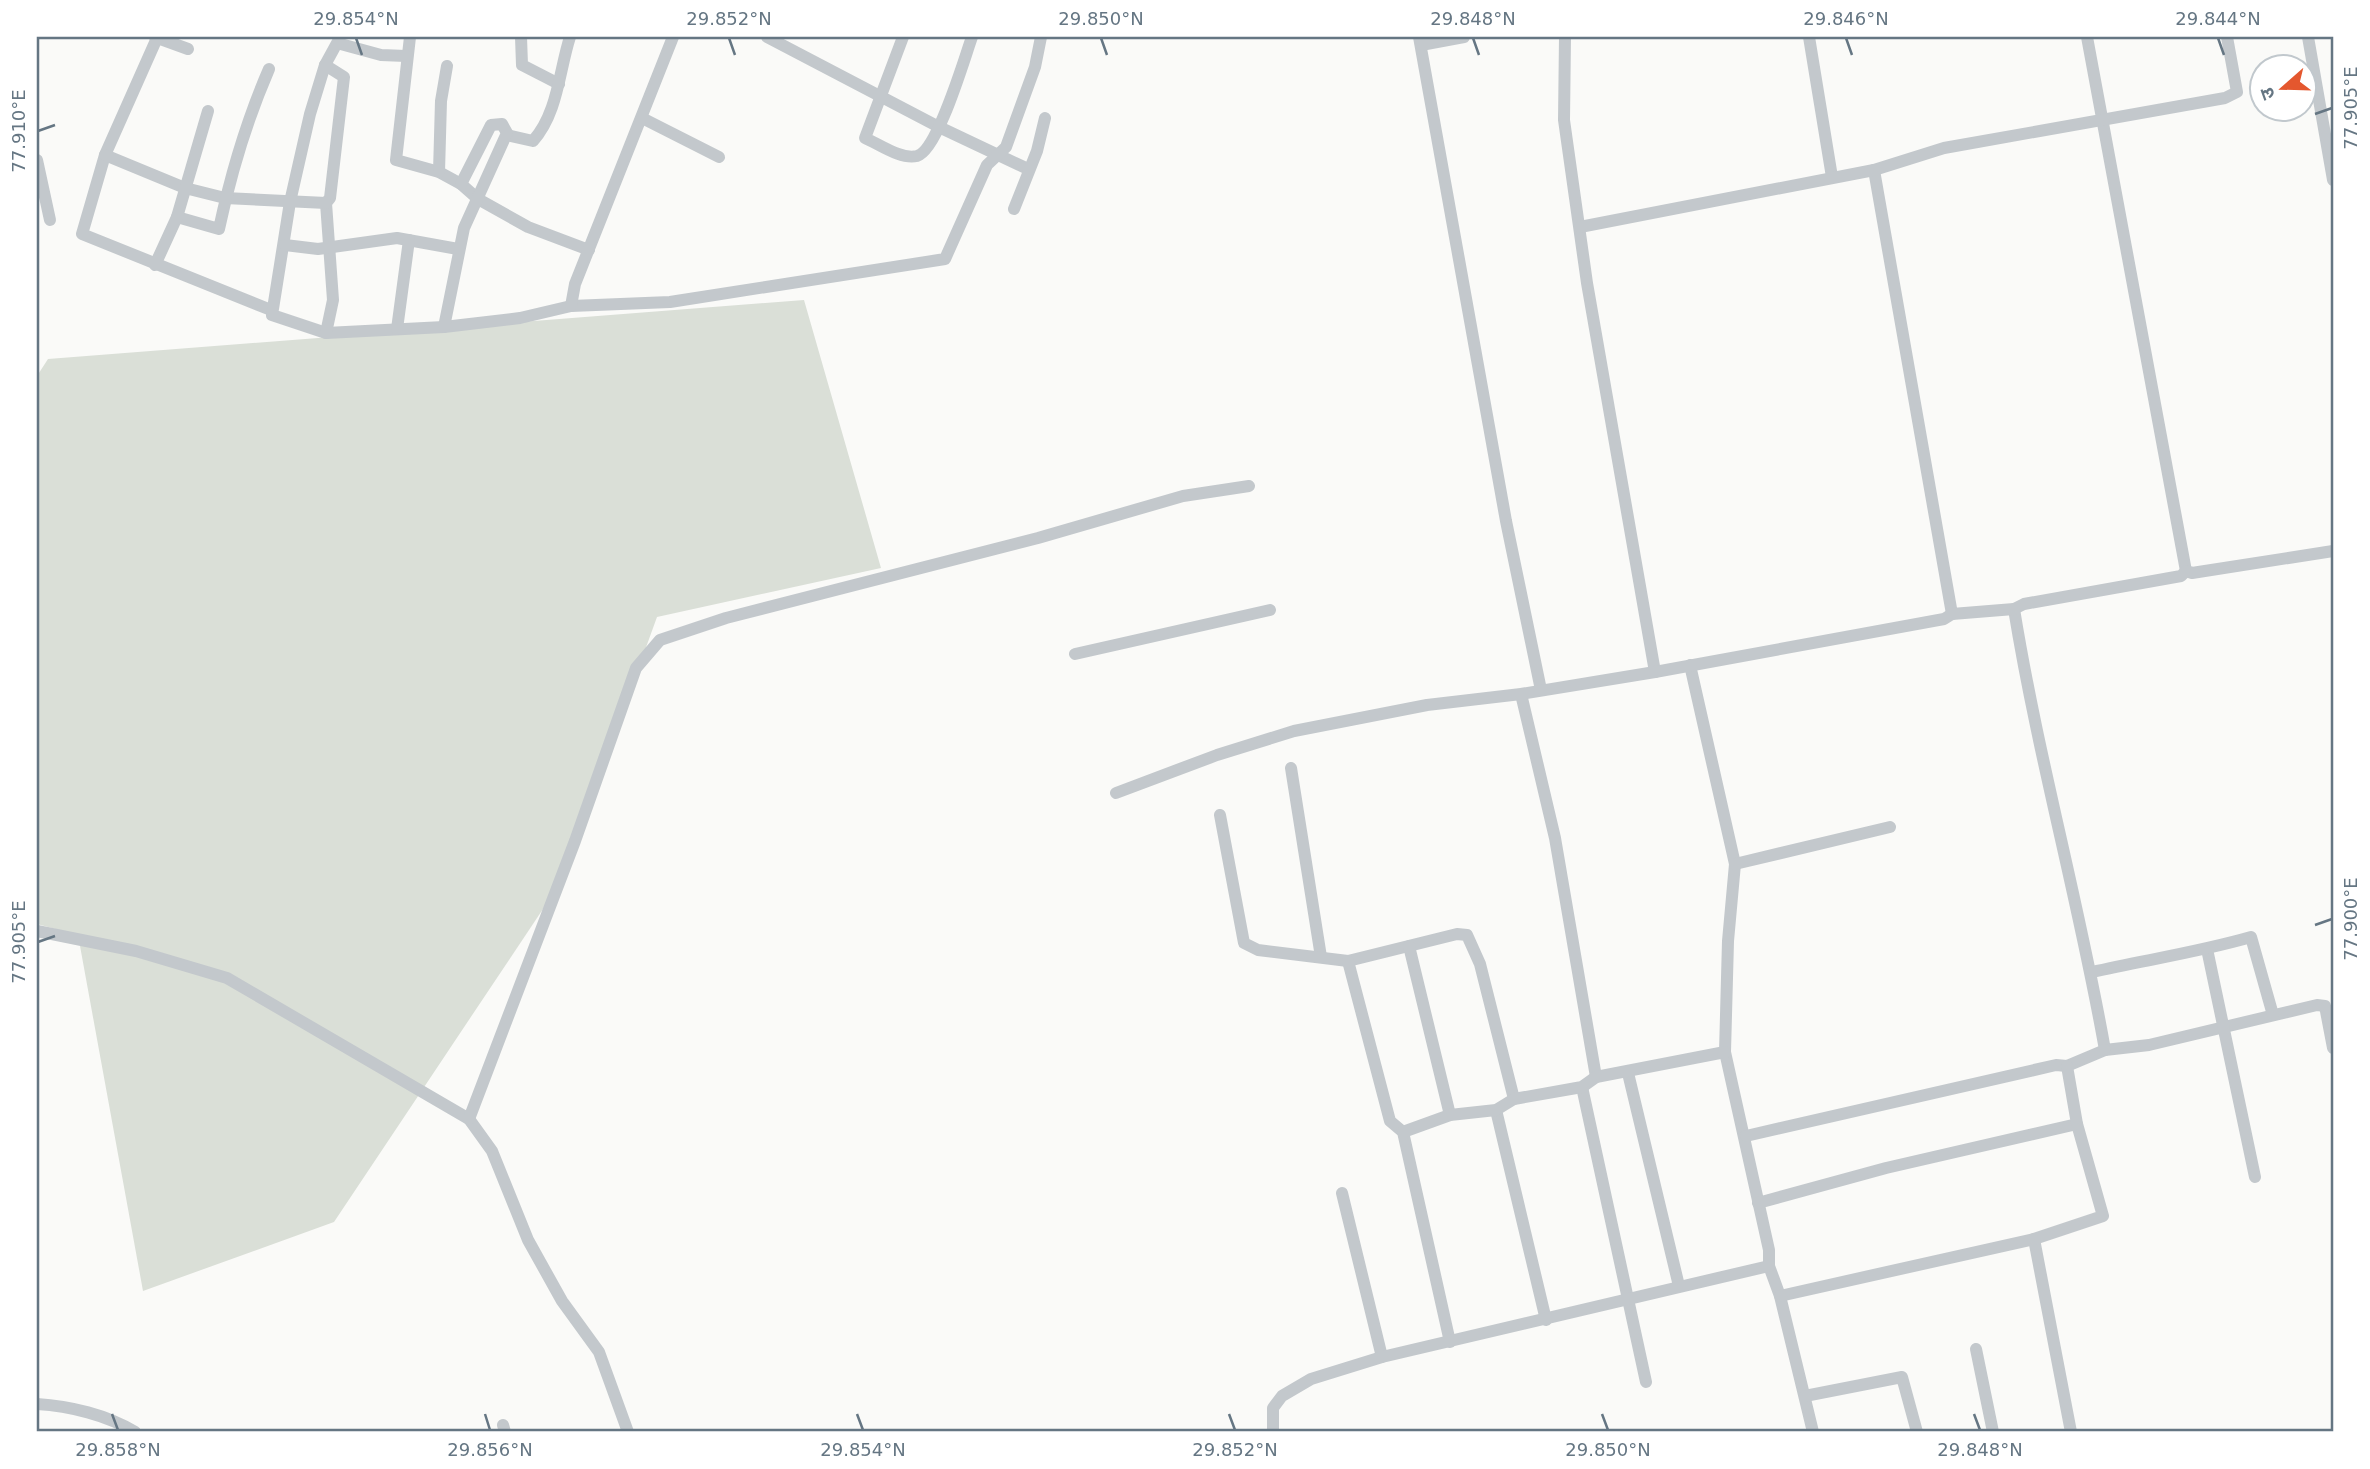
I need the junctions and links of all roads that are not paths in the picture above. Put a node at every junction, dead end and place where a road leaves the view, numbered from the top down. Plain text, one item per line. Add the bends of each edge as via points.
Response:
1 (156, 37) edge
2 (410, 37) edge
3 (521, 37) edge
4 (570, 37) edge
5 (673, 37) edge
6 (767, 37) edge
7 (904, 37) edge
8 (972, 37) edge
9 (1041, 37) edge
10 (1464, 37) edge
11 (1565, 37) edge
12 (1809, 37) edge
13 (2087, 37) edge
14 (2227, 37) edge
15 (2308, 37) edge
16 (336, 40) edge
17 (1420, 41) edge
18 (188, 49) dead end
19 (406, 56) junction
20 (341, 59) dead end
21 (325, 65) junction
22 (447, 66) dead end
23 (270, 69) dead end
24 (559, 84) junction
25 (879, 95) junction
26 (208, 111) dead end
27 (642, 118) junction
28 (1045, 118) dead end
29 (2102, 118) junction
30 (939, 127) junction
31 (507, 135) junction
32 (105, 155) junction
33 (998, 156) junction
34 (719, 157) dead end
35 (37, 160) edge
36 (1028, 169) junction
37 (1874, 170) junction
38 (439, 172) junction
39 (1832, 177) junction
40 (2333, 180) edge
41 (461, 184) junction
42 (185, 188) junction
43 (225, 198) junction
44 (478, 199) junction
45 (290, 202) junction
46 (326, 203) junction
47 (1014, 209) dead end
48 (177, 217) junction
49 (50, 220) dead end
50 (1580, 227) junction
51 (409, 240) junction
52 (285, 245) junction
53 (331, 247) junction
54 (458, 249) junction
55 (589, 250) junction
56 (155, 265) junction
57 (570, 306) junction
58 (271, 310) junction
59 (444, 327) junction
60 (397, 329) junction
61 (326, 333) junction
62 (1249, 486) dead end
63 (2333, 551) edge
64 (2186, 571) junction
65 (2014, 609) junction
66 (1270, 610) dead end
67 (1952, 614) junction
68 (1075, 654) dead end
69 (1690, 665) junction
70 (1654, 672) junction
71 (1541, 690) junction
72 (1521, 694) junction
73 (1291, 768) dead end
74 (1116, 793) dead end
75 (1220, 815) dead end
76 (1890, 827) dead end
77 (1735, 864) junction
78 (37, 931) edge
79 (1409, 946) junction
80 (2207, 949) junction
81 (1321, 957) junction
82 (1348, 961) junction
83 (2092, 972) junction
84 (2273, 1015) junction
85 (2224, 1029) junction
86 (2333, 1048) edge
87 (2105, 1050) junction
88 (1726, 1052) junction
89 (2067, 1066) junction
90 (1628, 1073) junction
91 (1596, 1077) junction
92 (1582, 1087) junction
93 (1514, 1099) junction
94 (1496, 1110) junction
95 (1450, 1115) junction
96 (469, 1119) junction
97 (2077, 1124) junction
98 (1403, 1132) junction
99 (1746, 1136) junction
100 (2255, 1177) dead end
101 (1342, 1193) dead end
102 (1758, 1203) junction
103 (2034, 1239) junction
104 (1769, 1266) junction
105 (1679, 1286) junction
106 (1780, 1296) junction
107 (1629, 1300) junction
108 (1546, 1320) junction
109 (1450, 1342) junction
110 (1976, 1349) dead end
111 (1382, 1357) junction
112 (1646, 1382) dead end
113 (1805, 1395) junction
114 (37, 1404) edge
115 (135, 1432) edge
116 (628, 1432) edge
117 (1273, 1432) edge
118 (1813, 1432) edge
119 (1917, 1432) edge
120 (1993, 1432) edge
121 (2071, 1432) edge

1 - 18 street
1 - 32 street
2 - 19 street
3 - 24 street via 522,65
4 - 24 street
5 - 27 street
6 - 25 street
7 - 25 street
8 - 30 street
9 - 33 street via 1010,135
10 - 17 street
11 - 50 street via 1564,120
12 - 39 street
13 - 29 street
14 - 29 street via 2236,92 2225,98
15 - 40 street
16 - 19 street via 381,55
16 - 20 street
16 - 21 street
17 - 71 street
19 - 38 street via 396,160
21 - 45 street
21 - 46 street via 344,77
22 - 38 street
23 - 43 street via 246,123
24 - 31 street via 533,141
25 - 30 street
25 - 30 street via 865,138 915,156 927,148
26 - 42 street
27 - 34 street
27 - 55 street
28 - 36 street
29 - 37 street via 1944,148
29 - 64 street
30 - 33 street
31 - 41 street via 502,124 491,125
31 - 44 street
32 - 42 street
32 - 56 street via 82,234
33 - 36 street
33 - 57 street via 987,165 945,259 670,302
35 - 49 street
36 - 47 street
37 - 39 street
37 - 67 street
38 - 41 street
39 - 50 street
41 - 44 street
42 - 43 street
42 - 48 street
43 - 45 street
43 - 48 street via 219,229
44 - 54 street
44 - 55 street via 528,227
45 - 46 street
45 - 52 street
46 - 53 street
48 - 56 street
50 - 70 street
51 - 53 street
51 - 54 street
51 - 60 street
52 - 53 street
52 - 58 street
53 - 61 street via 333,300
54 - 59 street
55 - 57 street
56 - 58 street
57 - 59 street via 520,318
58 - 61 street via 272,315
59 - 60 street
60 - 61 street
62 - 96 street via 1171,499 726,618 660,640 635,668
63 - 64 street
64 - 65 street via 2181,576
65 - 67 street
65 - 83 street via 2055,822
66 - 68 street
67 - 69 street
69 - 70 street
69 - 77 street
70 - 71 street
71 - 72 street
72 - 74 street via 1427,705 1294,731
72 - 91 street via 1555,838
73 - 81 street
75 - 81 street via 1244,943 1258,950
76 - 77 street
77 - 88 street
78 - 96 street via 136,951 227,978
79 - 82 street
79 - 93 street via 1457,934 1471,939
79 - 95 street
80 - 83 street
80 - 84 street via 2251,937
80 - 85 street
81 - 82 street
82 - 98 street via 1390,1121
83 - 87 street
84 - 85 street
84 - 86 street via 2325,1006
85 - 87 street
85 - 100 street
87 - 89 street
88 - 90 street
88 - 99 street
89 - 97 street
89 - 99 street
90 - 91 street
90 - 105 street
91 - 92 street
92 - 93 street
92 - 107 street
93 - 94 street
94 - 95 street
94 - 108 street
95 - 98 street
96 - 116 street via 492,1151 528,1240 562,1301 599,1352
97 - 102 street
97 - 103 street via 2103,1216
98 - 109 street
99 - 102 street
101 - 111 street
102 - 104 street
103 - 106 street
103 - 121 street
104 - 105 street
104 - 106 street
105 - 107 street
106 - 113 street
107 - 108 street
107 - 112 street
108 - 109 street
109 - 111 street
110 - 120 street
111 - 117 street via 1311,1379 1282,1396 1273,1408
113 - 118 street
113 - 119 street via 1902,1377
114 - 115 street via 112,1419

